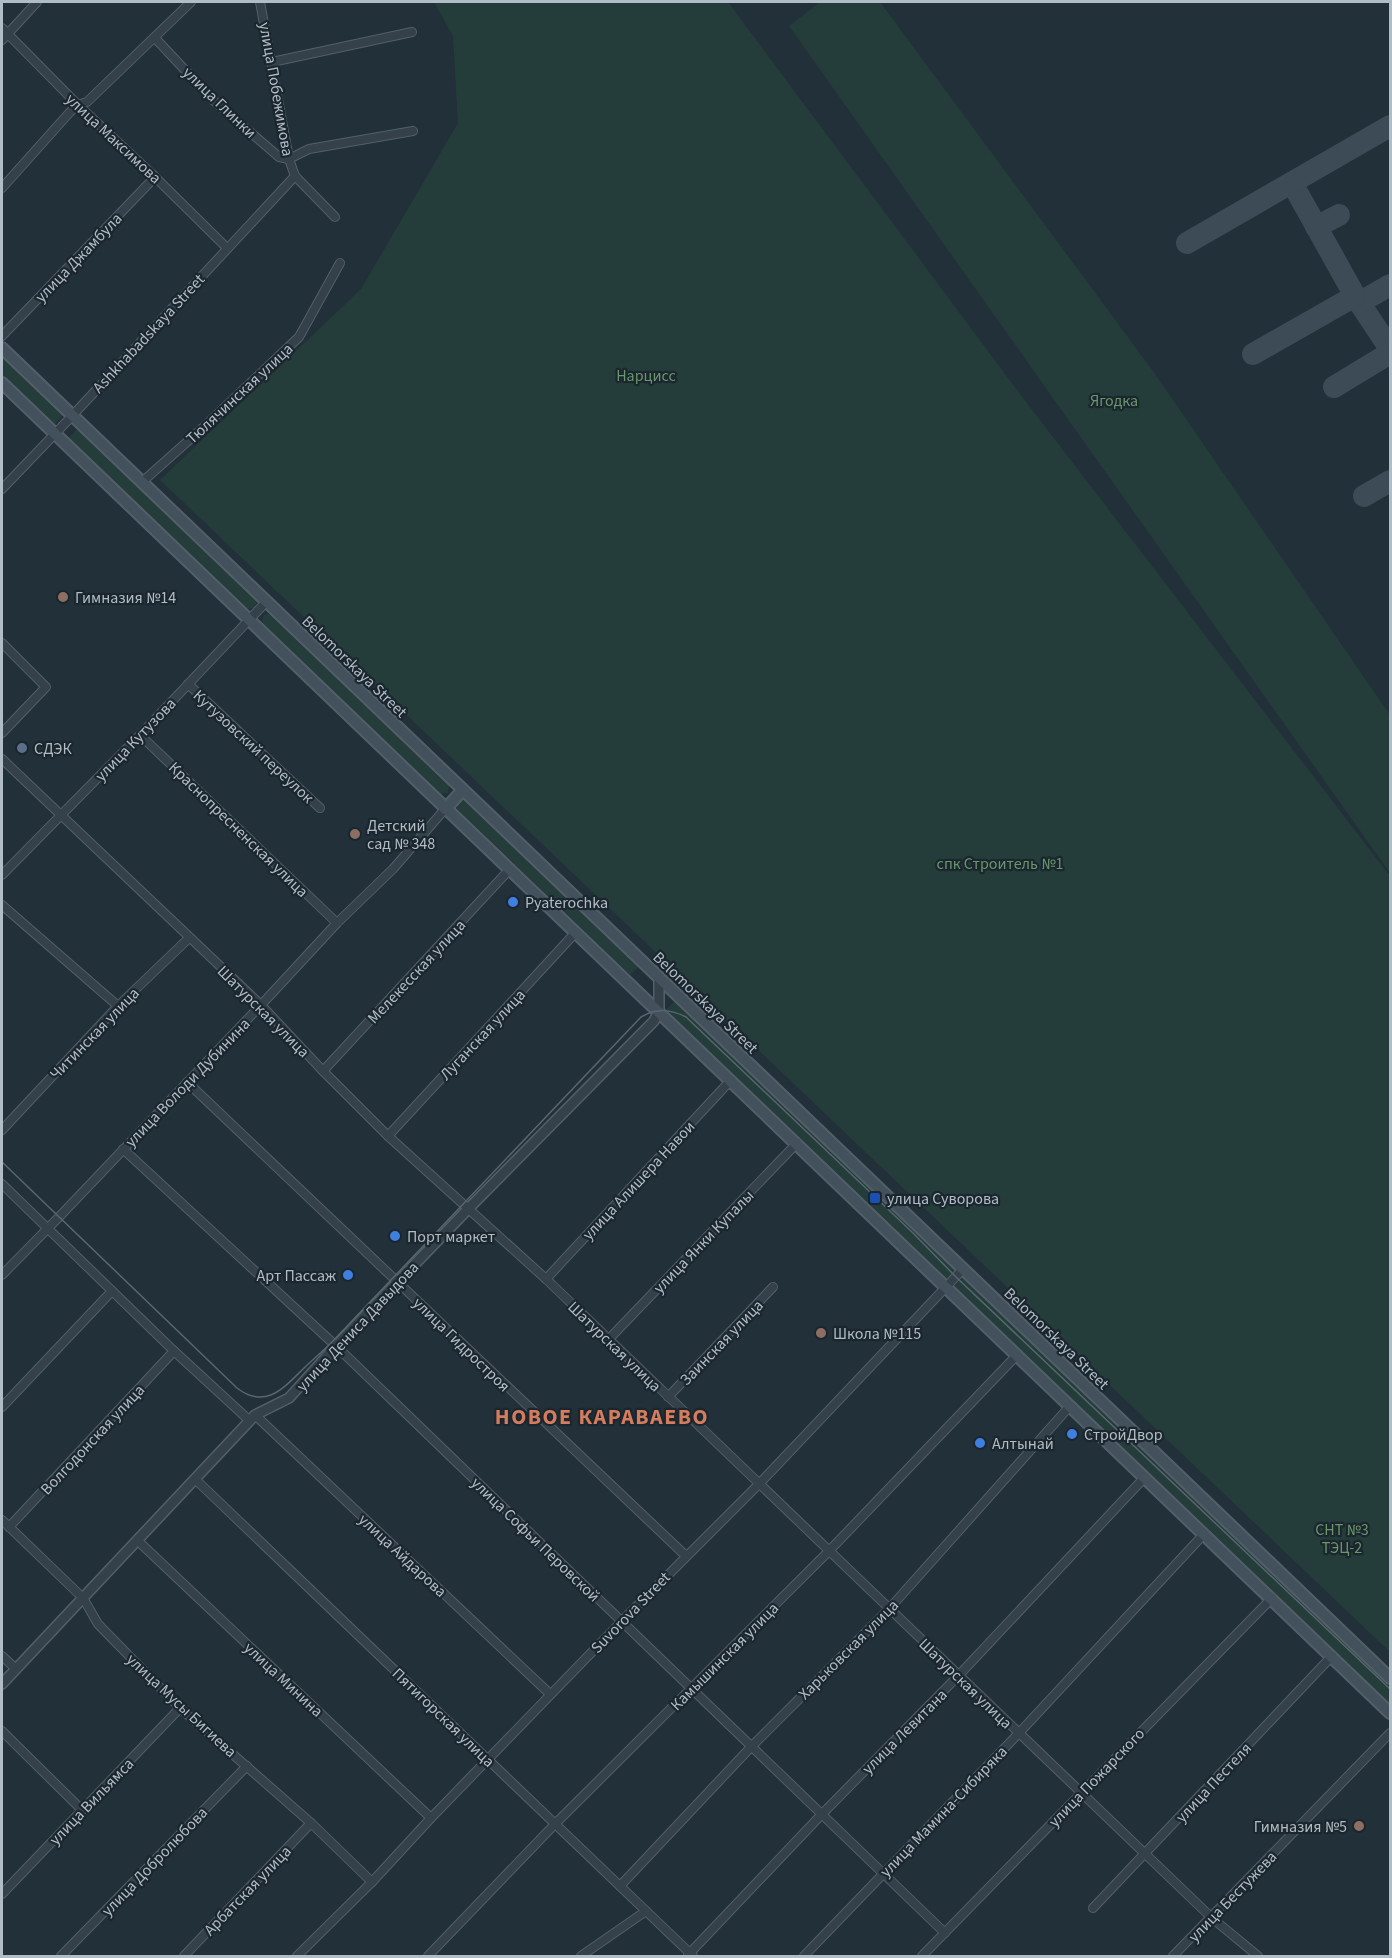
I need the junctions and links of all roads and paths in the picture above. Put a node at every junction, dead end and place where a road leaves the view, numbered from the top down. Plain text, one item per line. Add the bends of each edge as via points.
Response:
1 (37, 2) edge
2 (191, 2) edge
3 (260, 2) edge
4 (412, 32) dead end
5 (3, 34) edge
6 (155, 38) junction
7 (272, 62) junction
8 (78, 105) junction
9 (412, 131) dead end
10 (289, 159) junction
11 (295, 176) junction
12 (156, 177) junction
13 (2, 188) edge
14 (335, 217) dead end
15 (227, 248) junction
16 (340, 263) dead end
17 (2, 336) edge
18 (2, 348) edge
19 (2, 383) edge
20 (72, 416) junction
21 (55, 434) junction
22 (142, 482) junction
23 (2, 489) edge
24 (267, 601) junction
25 (250, 619) junction
26 (2, 643) edge
27 (188, 684) junction
28 (2, 733) edge
29 (140, 735) junction
30 (2, 759) edge
31 (463, 790) junction
32 (320, 808) dead end
33 (445, 809) junction
34 (60, 816) junction
35 (509, 870) junction
36 (2, 875) edge
37 (2, 905) edge
38 (337, 923) junction
39 (576, 932) junction
40 (189, 938) junction
41 (659, 977) junction
42 (261, 1005) junction
43 (118, 1006) junction
44 (658, 1011) junction
45 (323, 1071) junction
46 (731, 1080) junction
47 (187, 1082) junction
48 (2, 1130) edge
49 (388, 1136) junction
50 (797, 1143) junction
51 (123, 1149) junction
52 (2, 1184) edge
53 (469, 1208) junction
54 (47, 1228) junction
55 (963, 1269) junction
56 (2, 1275) edge
57 (546, 1280) junction
58 (398, 1282) junction
59 (773, 1287) dead end
60 (946, 1287) junction
61 (112, 1291) junction
62 (608, 1340) junction
63 (336, 1346) junction
64 (174, 1351) junction
65 (1017, 1355) junction
66 (668, 1397) junction
67 (1070, 1406) junction
68 (2, 1407) edge
69 (252, 1418) junction
70 (1145, 1477) junction
71 (195, 1479) junction
72 (759, 1484) junction
73 (2, 1520) edge
74 (9, 1527) junction
75 (1204, 1534) junction
76 (137, 1540) junction
77 (829, 1551) junction
78 (686, 1556) junction
79 (83, 1598) junction
80 (1272, 1598) junction
81 (889, 1608) junction
82 (622, 1621) junction
83 (2, 1656) edge
84 (1332, 1656) junction
85 (16, 1669) junction
86 (959, 1676) junction
87 (1390, 1678) edge
88 (2, 1684) edge
89 (692, 1688) junction
90 (550, 1694) junction
91 (180, 1708) junction
92 (1390, 1713) edge
93 (2, 1731) edge
94 (1019, 1733) junction
95 (1390, 1733) edge
96 (752, 1747) junction
97 (488, 1759) junction
98 (247, 1766) junction
99 (1081, 1792) junction
100 (82, 1810) junction
101 (822, 1814) junction
102 (431, 1818) junction
103 (311, 1823) junction
104 (555, 1824) junction
105 (1145, 1854) junction
106 (883, 1873) junction
107 (372, 1882) junction
108 (620, 1886) junction
109 (2, 1894) edge
110 (1093, 1908) dead end
111 (646, 1911) junction
112 (1212, 1918) junction
113 (945, 1933) junction
114 (690, 1955) edge
115 (61, 1956) edge
116 (184, 1956) edge
117 (297, 1956) edge
118 (428, 1956) edge
119 (580, 1956) edge
120 (804, 1956) edge
121 (922, 1956) edge
122 (1173, 1956) edge
123 (1258, 1956) edge

1 - 5 street
2 - 6 street
3 - 7 street, улица Побежимова
4 - 7 street
5 - 8 street, улица Максимова
6 - 8 street via 87,102
6 - 10 street, улица Глинки via 214,101 279,157
7 - 10 street, улица Побежимова
8 - 12 street, улица Максимова
8 - 13 street
9 - 10 street via 309,149
10 - 11 street, улица Побежимова
11 - 14 street
11 - 15 street, Ashkhabadskaya Street
12 - 15 street, улица Максимова
12 - 17 street, улица Джамбула
15 - 20 street, Ashkhabadskaya Street
16 - 22 street, Тюлячинская улица via 299,337
18 - 20 main road, Belomorskaya Street
19 - 21 main road
20 - 21 street, Ashkhabadskaya Street
20 - 22 main road, Belomorskaya Street
21 - 23 street, Ashkhabadskaya Street
21 - 25 main road
22 - 24 main road, Belomorskaya Street
24 - 25 street, улица Кутузова
24 - 31 main road, Belomorskaya Street
25 - 27 street, улица Кутузова
25 - 33 main road
26 - 28 street via 46,687
27 - 29 street, улица Кутузова
27 - 32 street, Кутузовский переулок
29 - 34 street, улица Кутузова
29 - 38 street, Краснопресненская улица
30 - 34 street, Шатурская улица
31 - 33 main road
31 - 41 main road, Belomorskaya Street
33 - 35 main road
33 - 38 street, улица Володи Дубинина via 393,869
34 - 36 street, улица Кутузова
34 - 40 street, Шатурская улица
35 - 39 main road
35 - 45 street, Мелекесская улица
37 - 43 street
38 - 42 street, улица Володи Дубинина
39 - 44 main road
39 - 49 street, Луганская улица
40 - 42 street, Шатурская улица
40 - 43 street, Читинская улица
41 - 44 street
41 - 55 main road, Belomorskaya Street
42 - 45 street, Шатурская улица
42 - 47 street, улица Володи Дубинина
43 - 48 street, Читинская улица
44 - 46 main road
44 - 53 street, улица Дениса Давыдова via 654,1021
45 - 49 street, Шатурская улица
46 - 50 main road
46 - 57 street, улица Алишера Навои
47 - 51 street, улица Володи Дубинина
47 - 58 street, улица Гидростроя
49 - 53 street, Шатурская улица
50 - 60 main road
50 - 62 street, улица Янки Купалы
51 - 54 street, улица Володи Дубинина
51 - 63 street, улица Софьи Перовской
52 - 54 street, улица Айдарова
53 - 57 street, Шатурская улица
53 - 58 street, улица Дениса Давыдова
54 - 56 street, улица Володи Дубинина
54 - 61 street, улица Айдарова
55 - 60 street, Suvorova Street
55 - 87 main road, Belomorskaya Street
57 - 62 street, Шатурская улица
58 - 63 street, улица Дениса Давыдова
58 - 78 street, улица Гидростроя
59 - 66 street, Заинская улица
60 - 65 main road
60 - 72 street, Suvorova Street
61 - 64 street, улица Айдарова
61 - 68 street
62 - 66 street, Шатурская улица
63 - 69 street, улица Дениса Давыдова via 289,1398
63 - 82 street, улица Софьи Перовской
64 - 69 street, улица Айдарова
64 - 74 street, Волгодонская улица
65 - 67 main road
65 - 77 street, Камышинская улица
66 - 72 street, Шатурская улица
67 - 70 main road
67 - 81 street, Харьковская улица
69 - 71 street, улица Дениса Давыдова
69 - 90 street, улица Айдарова
70 - 75 main road
70 - 86 street, улица Левитана
71 - 76 street, улица Дениса Давыдова
71 - 97 street, Пятигорская улица
72 - 77 street, Шатурская улица
72 - 78 street, Suvorova Street
73 - 74 street, улица Мусы Бигиева
74 - 79 street, улица Мусы Бигиева
75 - 80 main road
75 - 94 street, улица Мамина-Сибиряка
76 - 79 street, улица Дениса Давыдова
76 - 102 street, улица Минина
77 - 81 street, Шатурская улица
77 - 89 street, Камышинская улица
78 - 82 street, Suvorova Street
79 - 85 street, улица Дениса Давыдова
79 - 91 street, улица Мусы Бигиева via 98,1624
80 - 84 main road
80 - 99 street, улица Пожарского
81 - 86 street, Шатурская улица
81 - 96 street, Харьковская улица
82 - 89 street, улица Софьи Перовской
82 - 90 street, Suvorova Street
83 - 85 street
84 - 92 main road
84 - 105 street, улица Пестеля
85 - 88 street, улица Дениса Давыдова
86 - 94 street, Шатурская улица
86 - 101 street, улица Левитана
89 - 96 street, улица Софьи Перовской
89 - 104 street, Камышинская улица
90 - 97 street, Suvorova Street
91 - 98 street, улица Мусы Бигиева
91 - 100 street, улица Вильямса
93 - 100 street
94 - 99 street, Шатурская улица
94 - 106 street, улица Мамина-Сибиряка
95 - 112 street, улица Бестужева
96 - 101 street, улица Софьи Перовской
96 - 108 street, Харьковская улица
97 - 102 street, Suvorova Street
97 - 104 street, Пятигорская улица
98 - 103 street, улица Мусы Бигиева
98 - 115 street, улица Добролюбова
99 - 105 street, Шатурская улица
99 - 113 street, улица Пожарского
100 - 109 street, улица Вильямса
101 - 106 street, улица Софьи Перовской
101 - 114 street, улица Левитана
102 - 107 street, Suvorova Street
103 - 107 street, улица Мусы Бигиева
103 - 116 street, Арбатская улица
104 - 108 street, Пятигорская улица
104 - 118 street, Камышинская улица
105 - 110 street, улица Пестеля
105 - 112 street, Шатурская улица
106 - 113 street, улица Софьи Перовской
106 - 120 street, улица Мамина-Сибиряка
107 - 117 street, Suvorova Street
108 - 111 street, Пятигорская улица
111 - 114 street, Пятигорская улица
111 - 119 street
112 - 122 street, улица Бестужева
112 - 123 street, Шатурская улица
113 - 121 street, улица Пожарского

